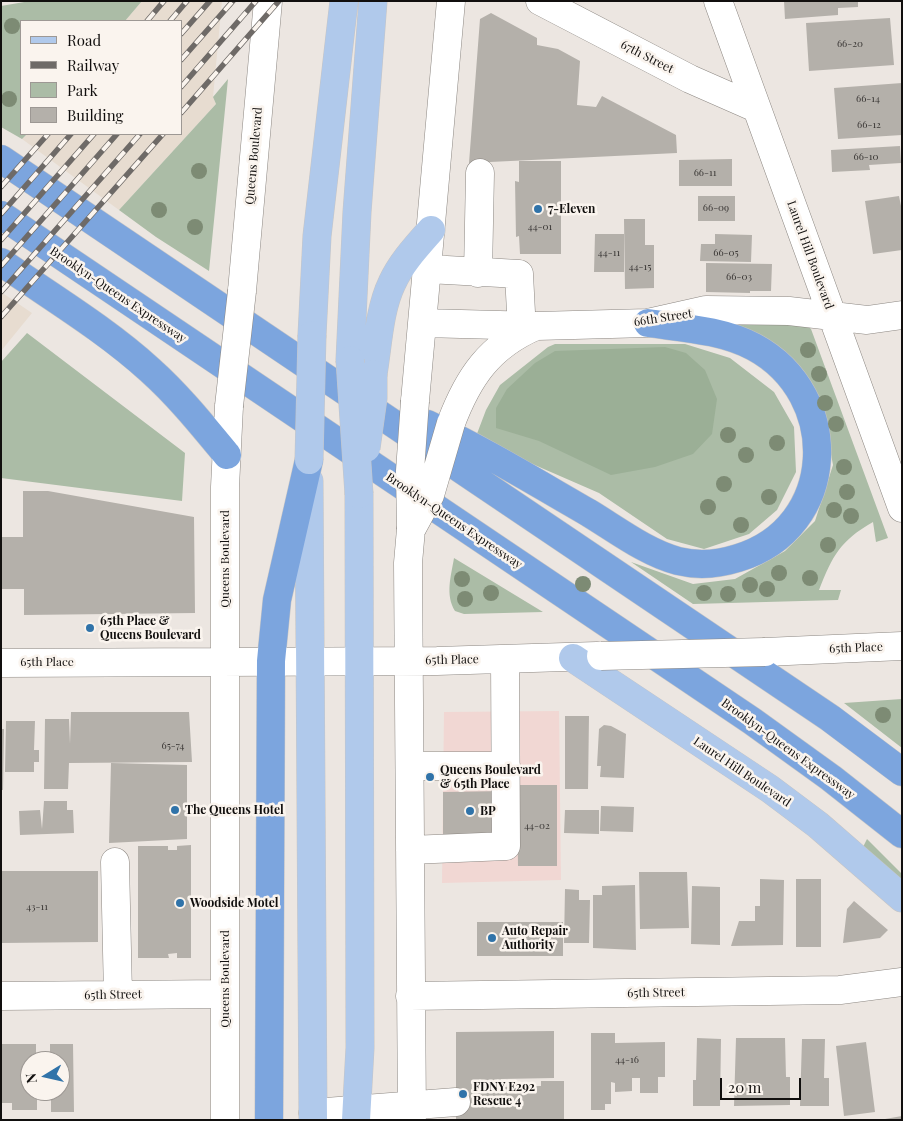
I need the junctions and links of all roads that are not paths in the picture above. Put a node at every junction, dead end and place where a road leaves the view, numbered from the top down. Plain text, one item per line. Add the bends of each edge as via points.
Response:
1 (268, 1) edge
2 (344, 1) edge
3 (373, 1) edge
4 (451, 1) edge
5 (540, 1) edge
6 (718, 1) edge
7 (756, 108) junction
8 (1, 159) edge
9 (480, 173) dead end
10 (1, 215) edge
11 (432, 230) junction
12 (1, 262) edge
13 (428, 269) junction
14 (478, 273) junction
15 (902, 315) edge
16 (832, 316) junction
17 (423, 323) junction
18 (648, 323) junction
19 (527, 328) junction
20 (329, 379) junction
21 (227, 455) junction
22 (309, 460) junction
23 (359, 494) junction
24 (902, 508) edge
25 (411, 529) junction
26 (902, 646) edge
27 (573, 658) junction
28 (505, 659) junction
29 (224, 661) junction
30 (271, 661) junction
31 (311, 661) junction
32 (359, 661) junction
33 (409, 661) junction
34 (1, 663) edge
35 (410, 766) junction
36 (506, 766) junction
37 (902, 772) edge
38 (902, 834) edge
39 (410, 850) junction
40 (115, 862) dead end
41 (902, 898) edge
42 (902, 982) edge
43 (225, 994) junction
44 (118, 995) junction
45 (1, 996) edge
46 (410, 996) junction
47 (456, 1102) dead end
48 (412, 1113) edge
49 (357, 1115) edge
50 (313, 1116) edge
51 (225, 1120) edge
52 (269, 1120) edge

1 - 21 street, Queens Boulevard, bridge
2 - 22 main road, bridge via 317,236
3 - 23 main road, bridge via 350,360
4 - 11 street
5 - 7 street, 67th Street via 690,79
6 - 7 street, Laurel Hill Boulevard
7 - 16 street, Laurel Hill Boulevard
8 - 20 highway
9 - 14 street
10 - 38 highway, Brooklyn-Queens Expressway via 752,721
11 - 13 street
11 - 23 main road, bridge via 409,256 392,281 386,297
12 - 21 highway via 105,334 149,369 196,416
13 - 14 street
13 - 17 street
14 - 19 street via 519,274
15 - 16 street, 66th Street via 867,320
16 - 18 street, 66th Street via 789,311 706,310
16 - 24 street, Laurel Hill Boulevard
17 - 19 street, 66th Street
17 - 25 street, bridge via 410,471
18 - 19 street, 66th Street
18 - 20 highway via 722,335 747,344 787,374 804,399 816,432 817,474 802,510 791,525 762,549 711,564 678,561 660,554 480,448
19 - 25 street, bridge via 481,365 462,394 430,495
20 - 37 highway via 830,718
21 - 29 street, Queens Boulevard
22 - 30 highway via 278,600
22 - 31 main road
23 - 32 main road
25 - 33 street
26 - 27 street, 65th Place, bridge
27 - 28 street, 65th Place
27 - 41 main road, Laurel Hill Boulevard via 770,789 818,825
28 - 33 street, 65th Place
28 - 36 street
29 - 30 street, 65th Place
29 - 34 street, 65th Place
29 - 43 street, Queens Boulevard
30 - 31 street, 65th Place
30 - 52 highway
31 - 32 street, 65th Place
31 - 50 main road
32 - 33 street, 65th Place
32 - 49 main road via 360,1048
33 - 35 street
35 - 36 street
35 - 39 street
36 - 39 street via 506,846
39 - 46 street
40 - 44 street
42 - 46 street, 65th Street via 840,990
43 - 44 street, 65th Street
43 - 51 street, Queens Boulevard
44 - 45 street, 65th Street
46 - 48 street
47 - 48 street
48 - 49 street
49 - 50 street

